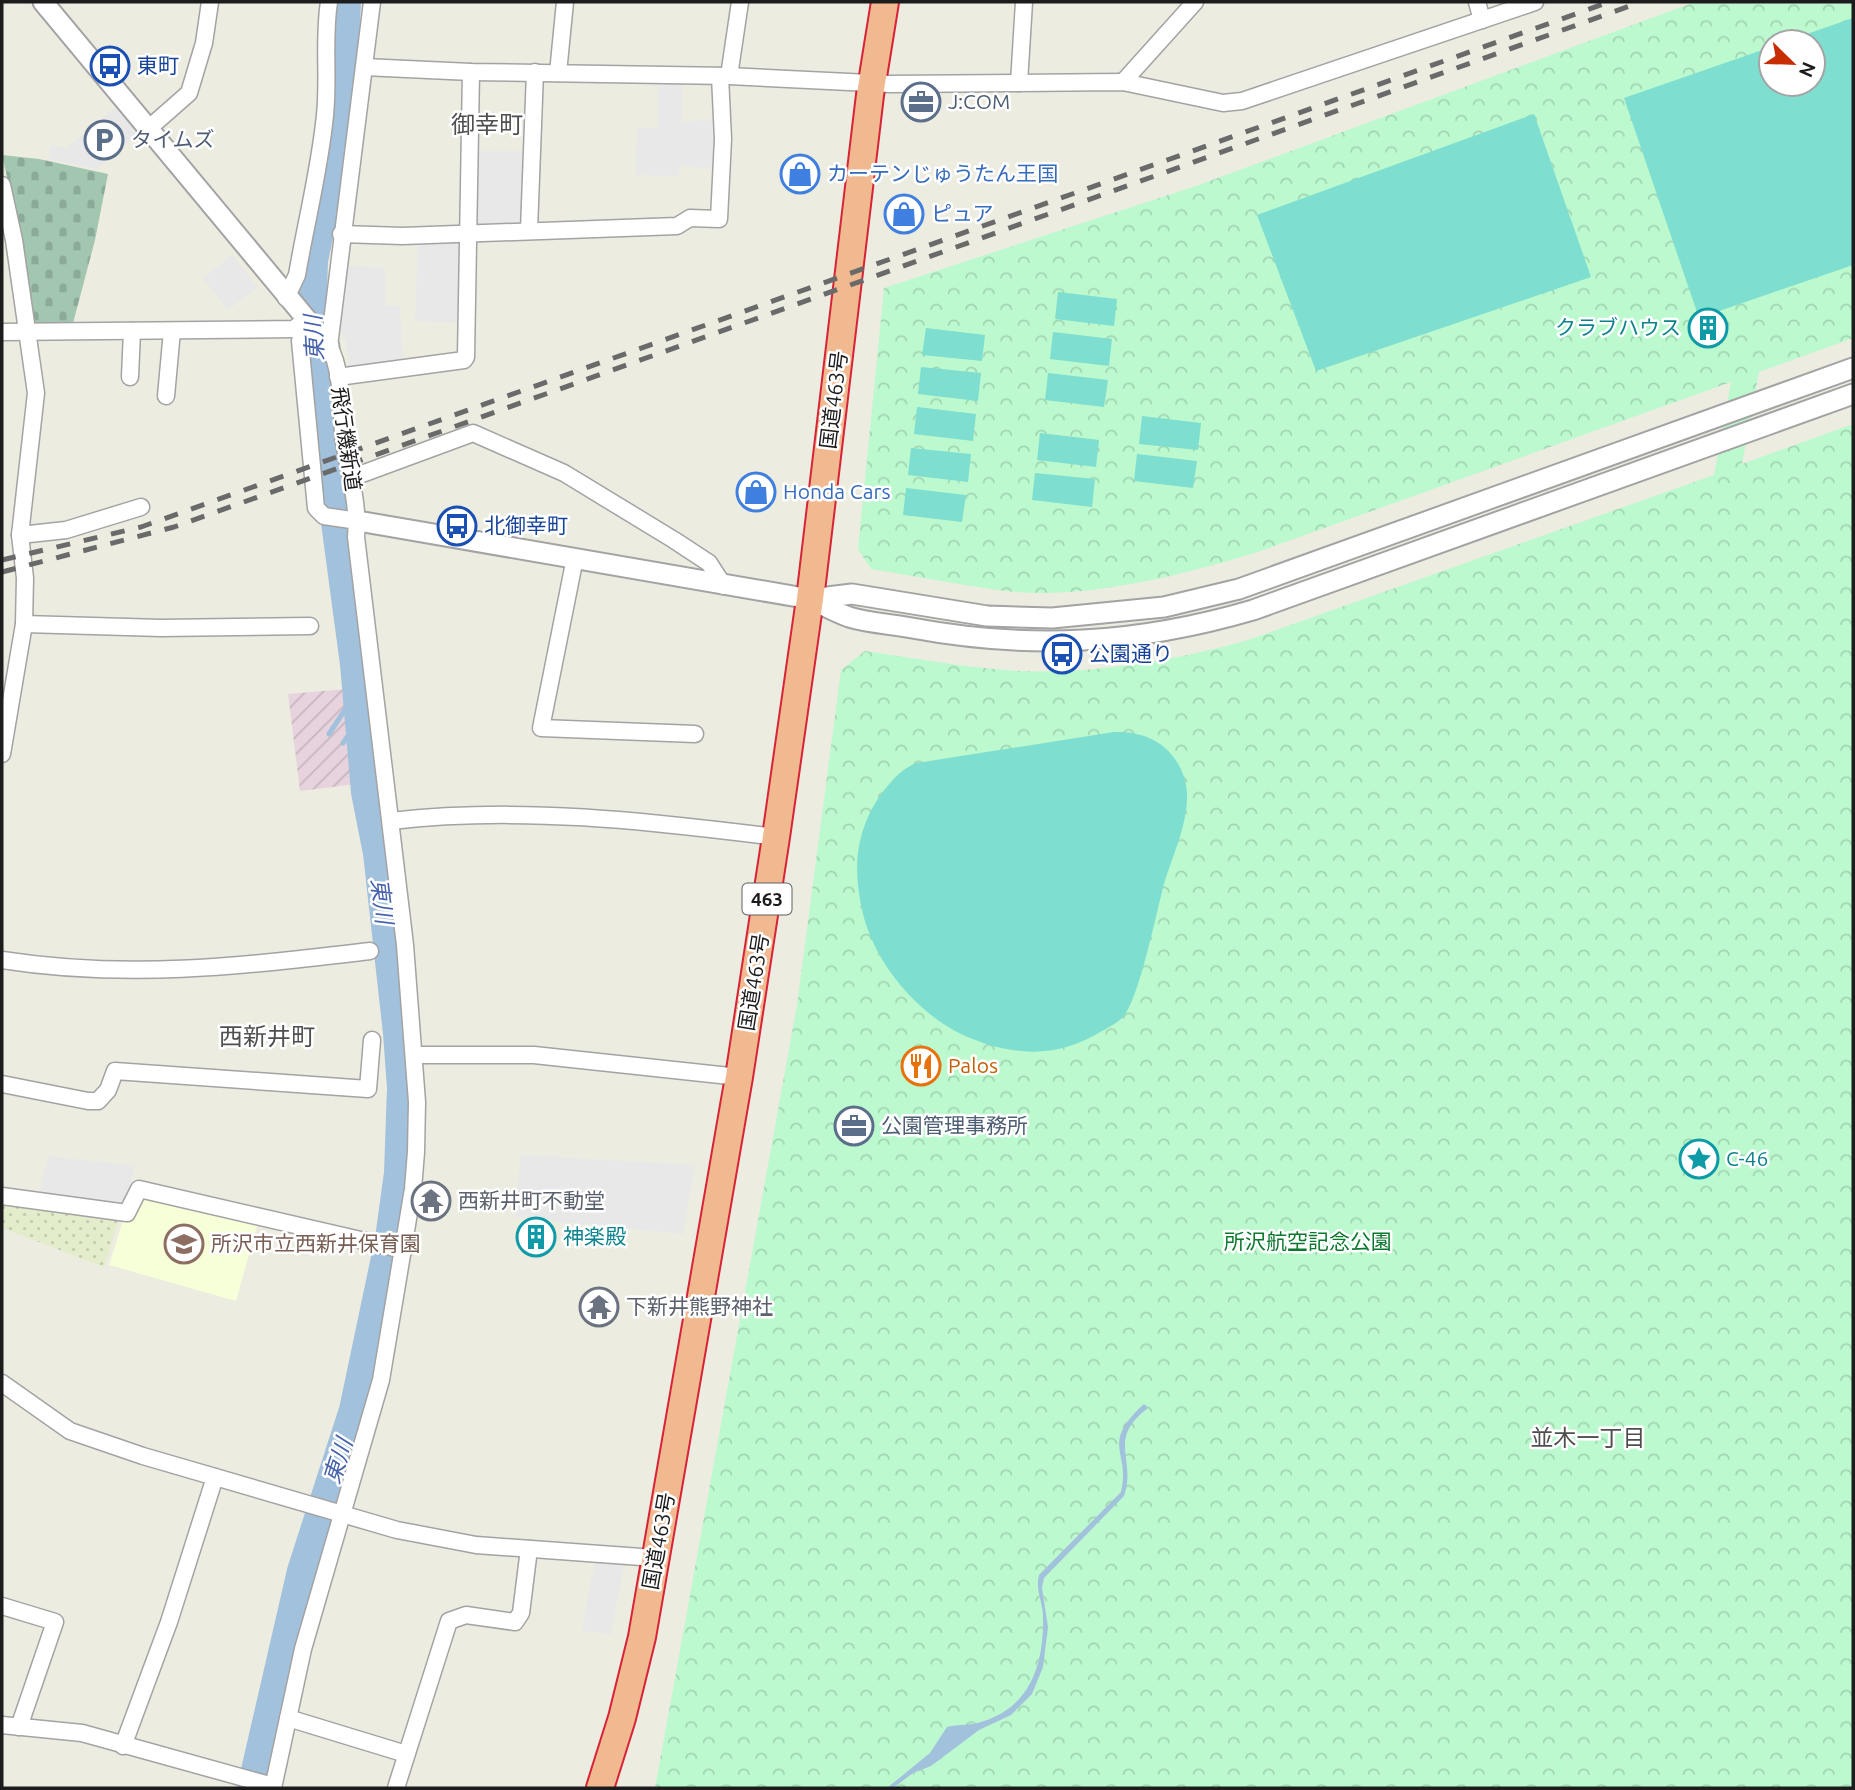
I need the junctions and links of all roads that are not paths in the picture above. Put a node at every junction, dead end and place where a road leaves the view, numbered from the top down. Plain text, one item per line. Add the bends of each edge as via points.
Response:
1 (43, 2) edge
2 (210, 2) edge
3 (329, 2) edge
4 (372, 2) edge
5 (565, 2) edge
6 (740, 2) edge
7 (885, 2) edge
8 (1024, 2) edge
9 (1195, 2) edge
10 (1477, 2) edge
11 (1535, 2) edge
12 (1482, 20) junction
13 (365, 67) junction
14 (471, 72) junction
15 (535, 72) junction
16 (558, 73) junction
17 (725, 76) junction
18 (1123, 82) junction
19 (1019, 83) junction
20 (872, 84) junction
21 (148, 130) junction
22 (2, 185) edge
23 (4, 205) edge
24 (529, 230) junction
25 (467, 233) junction
26 (341, 234) junction
27 (286, 298) junction
28 (306, 321) junction
29 (132, 331) junction
30 (172, 331) junction
31 (2, 332) edge
32 (28, 333) junction
33 (328, 344) junction
34 (1853, 368) edge
35 (130, 377) dead end
36 (338, 377) junction
37 (1853, 394) edge
38 (166, 396) dead end
39 (351, 478) junction
40 (141, 507) dead end
41 (354, 521) junction
42 (20, 535) junction
43 (575, 558) junction
44 (724, 586) junction
45 (810, 599) junction
46 (24, 624) junction
47 (310, 626) dead end
48 (695, 734) dead end
49 (2, 754) edge
50 (391, 821) junction
51 (776, 837) junction
52 (370, 951) dead end
53 (2, 960) edge
54 (372, 1040) dead end
55 (415, 1055) junction
56 (739, 1077) junction
57 (2, 1084) edge
58 (2, 1196) edge
59 (400, 1249) junction
60 (2, 1383) edge
61 (215, 1477) junction
62 (337, 1511) junction
63 (529, 1549) junction
64 (655, 1558) junction
65 (2, 1606) edge
66 (288, 1718) junction
67 (2, 1725) edge
68 (19, 1727) junction
69 (123, 1746) junction
70 (406, 1754) junction
71 (271, 1786) edge
72 (396, 1788) edge
73 (600, 1788) edge

1 - 21 street, 飛行機新道
2 - 21 street via 189,93
3 - 27 street via 324,44 328,66 325,117 297,275
4 - 13 street
5 - 16 street
6 - 17 street
7 - 20 highway, 国道463号 / 463
8 - 19 street
9 - 18 street
10 - 12 street
11 - 12 street
12 - 18 street via 1242,101 1223,103
13 - 14 street
13 - 26 street
14 - 15 street
14 - 25 street
15 - 16 street
15 - 24 street
16 - 17 street
17 - 20 street
17 - 24 street via 719,219 690,218 677,226
18 - 19 street
19 - 20 street
20 - 45 highway, 国道463号 / 463
21 - 27 street, 飛行機新道
22 - 23 street
23 - 32 street
24 - 25 street
25 - 26 street
25 - 36 street via 464,360
26 - 33 street
27 - 28 street, 飛行機新道
28 - 30 street via 294,328
28 - 33 street, 飛行機新道
28 - 41 street via 300,341 316,508 327,516
29 - 30 street
29 - 32 street
29 - 35 street
30 - 38 street
31 - 32 street
32 - 42 street via 36,393
33 - 36 street, 飛行機新道
34 - 45 street via 1238,589 1175,604 1130,612 1030,618 852,594
36 - 39 street, 飛行機新道
37 - 45 street via 1295,596 1172,631 1101,640 1001,641 849,617
39 - 41 street, 飛行機新道
39 - 44 street via 473,433 564,473 674,540 709,563
40 - 42 street via 66,530
41 - 43 street, 飛行機新道
41 - 50 street
42 - 46 street
43 - 44 street, 飛行機新道
43 - 48 street via 541,727
44 - 45 street, 飛行機新道
45 - 51 highway, 国道463号 / 463
46 - 47 street
46 - 49 street
50 - 51 street via 528,813
50 - 55 street
51 - 56 highway, 国道463号 / 463
52 - 53 street via 145,972 58,969
54 - 57 street via 368,1089 115,1071 108,1090 98,1101 88,1101
55 - 56 street via 534,1055
55 - 59 street via 416,1152
56 - 64 highway, 国道463号 / 463
58 - 59 street via 127,1213 139,1189
59 - 62 street via 381,1380
60 - 61 street via 70,1431
61 - 62 street
61 - 69 street
62 - 63 street via 444,1541
62 - 66 street
63 - 64 street
63 - 70 street via 521,1613 515,1622 466,1615 449,1621
64 - 73 highway, 国道463号 / 463 via 629,1691
65 - 68 street via 55,1622
66 - 70 street
66 - 71 street
67 - 68 street
68 - 69 street via 69,1730
69 - 71 street
70 - 72 street

